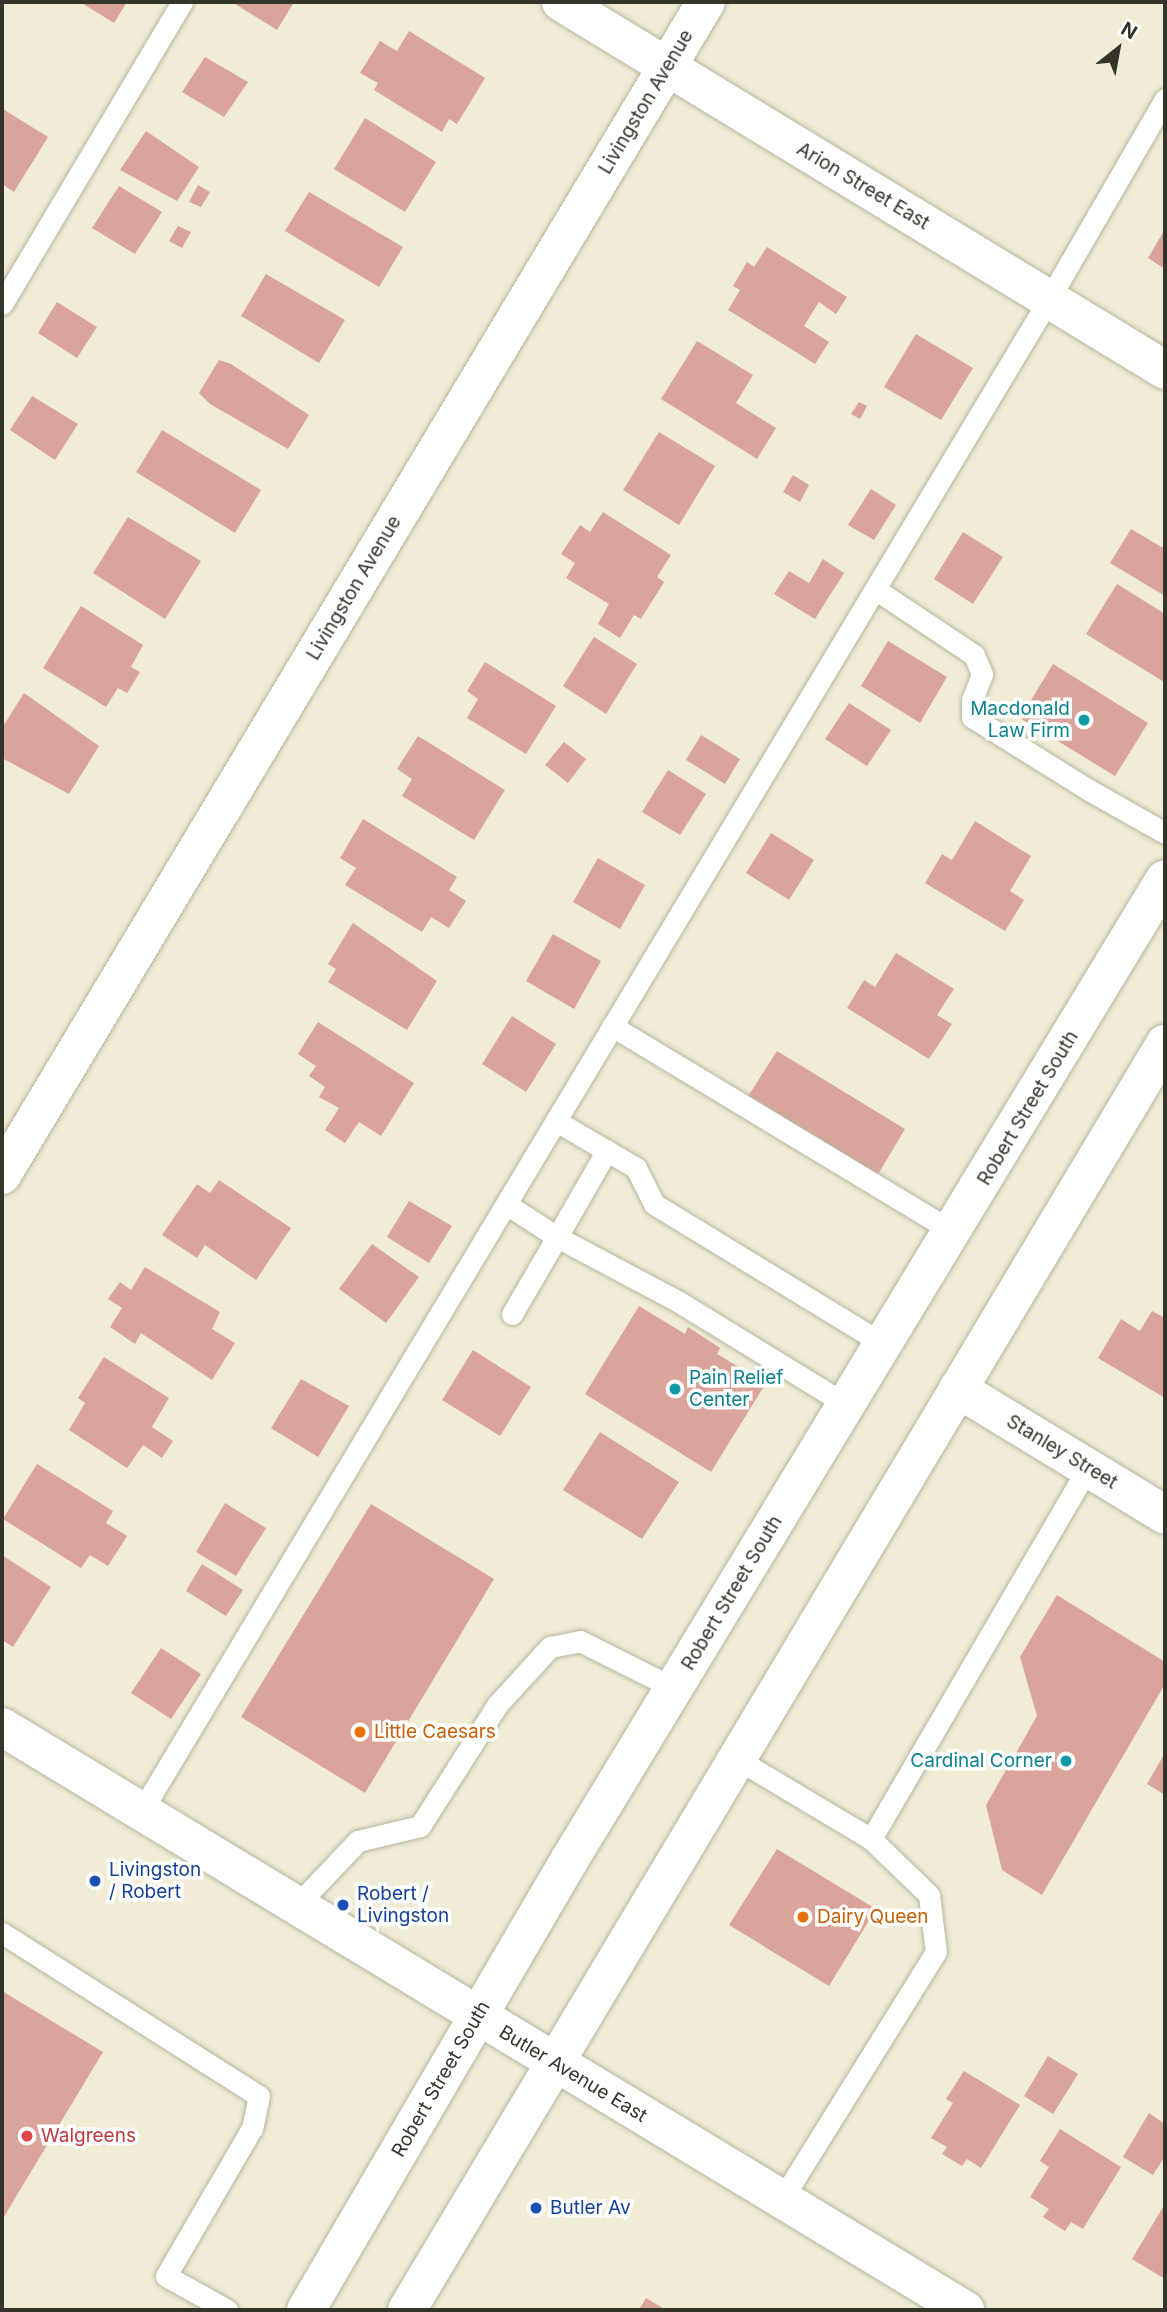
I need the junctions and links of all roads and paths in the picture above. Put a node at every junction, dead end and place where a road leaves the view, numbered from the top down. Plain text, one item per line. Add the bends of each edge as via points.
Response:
1 (182, 2) edge
2 (561, 2) edge
3 (706, 2) edge
4 (668, 66) junction
5 (1165, 99) edge
6 (1049, 299) junction
7 (2, 304) edge
8 (1165, 370) edge
9 (875, 589) junction
10 (1165, 833) edge
11 (1165, 879) edge
12 (612, 1026) junction
13 (1165, 1044) edge
14 (556, 1121) junction
15 (607, 1150) junction
16 (2, 1175) edge
17 (506, 1204) junction
18 (953, 1232) junction
19 (557, 1237) junction
20 (512, 1314) dead end
21 (883, 1344) junction
22 (958, 1389) junction
23 (847, 1405) junction
24 (1088, 1468) junction
25 (1165, 1515) edge
26 (674, 1689) junction
27 (2, 1727) edge
28 (737, 1759) junction
29 (141, 1812) junction
30 (871, 1839) junction
31 (296, 1906) junction
32 (2, 1933) edge
33 (478, 2017) junction
34 (555, 2063) junction
35 (782, 2199) junction
36 (227, 2310) edge
37 (306, 2310) edge
38 (407, 2310) edge
39 (965, 2310) edge

1 - 7 lane
2 - 4 street, Arion Street East
3 - 4 street, Livingston Avenue
4 - 6 street, Arion Street East
4 - 16 street, Livingston Avenue
5 - 6 lane
6 - 8 street, Arion Street East
6 - 9 lane
9 - 10 lane via 974,655 982,674 972,700 972,717
9 - 12 lane
11 - 18 street, Robert Street South
12 - 14 lane
12 - 18 lane
13 - 22 street
14 - 15 lane
14 - 17 lane
15 - 19 lane
15 - 21 lane via 636,1167 654,1204
17 - 19 lane
17 - 29 lane
18 - 21 street, Robert Street South
19 - 20 lane
19 - 23 lane via 679,1302
21 - 23 street, Robert Street South
22 - 24 street, Stanley Street
22 - 28 street
23 - 26 street, Robert Street South
24 - 25 street, Stanley Street
24 - 30 lane
26 - 31 lane via 580,1641 550,1647 497,1705 420,1826 358,1840
26 - 33 street, Robert Street South
27 - 29 street, Butler Avenue East
28 - 30 lane
28 - 34 street
29 - 31 street, Butler Avenue East
30 - 35 lane via 929,1895 936,1952
31 - 33 street, Butler Avenue East
32 - 36 lane via 259,2096 252,2127 166,2276
33 - 34 street, Butler Avenue East
33 - 37 street, Robert Street South
34 - 35 street, Butler Avenue East
34 - 38 street
35 - 39 street, Butler Avenue East

